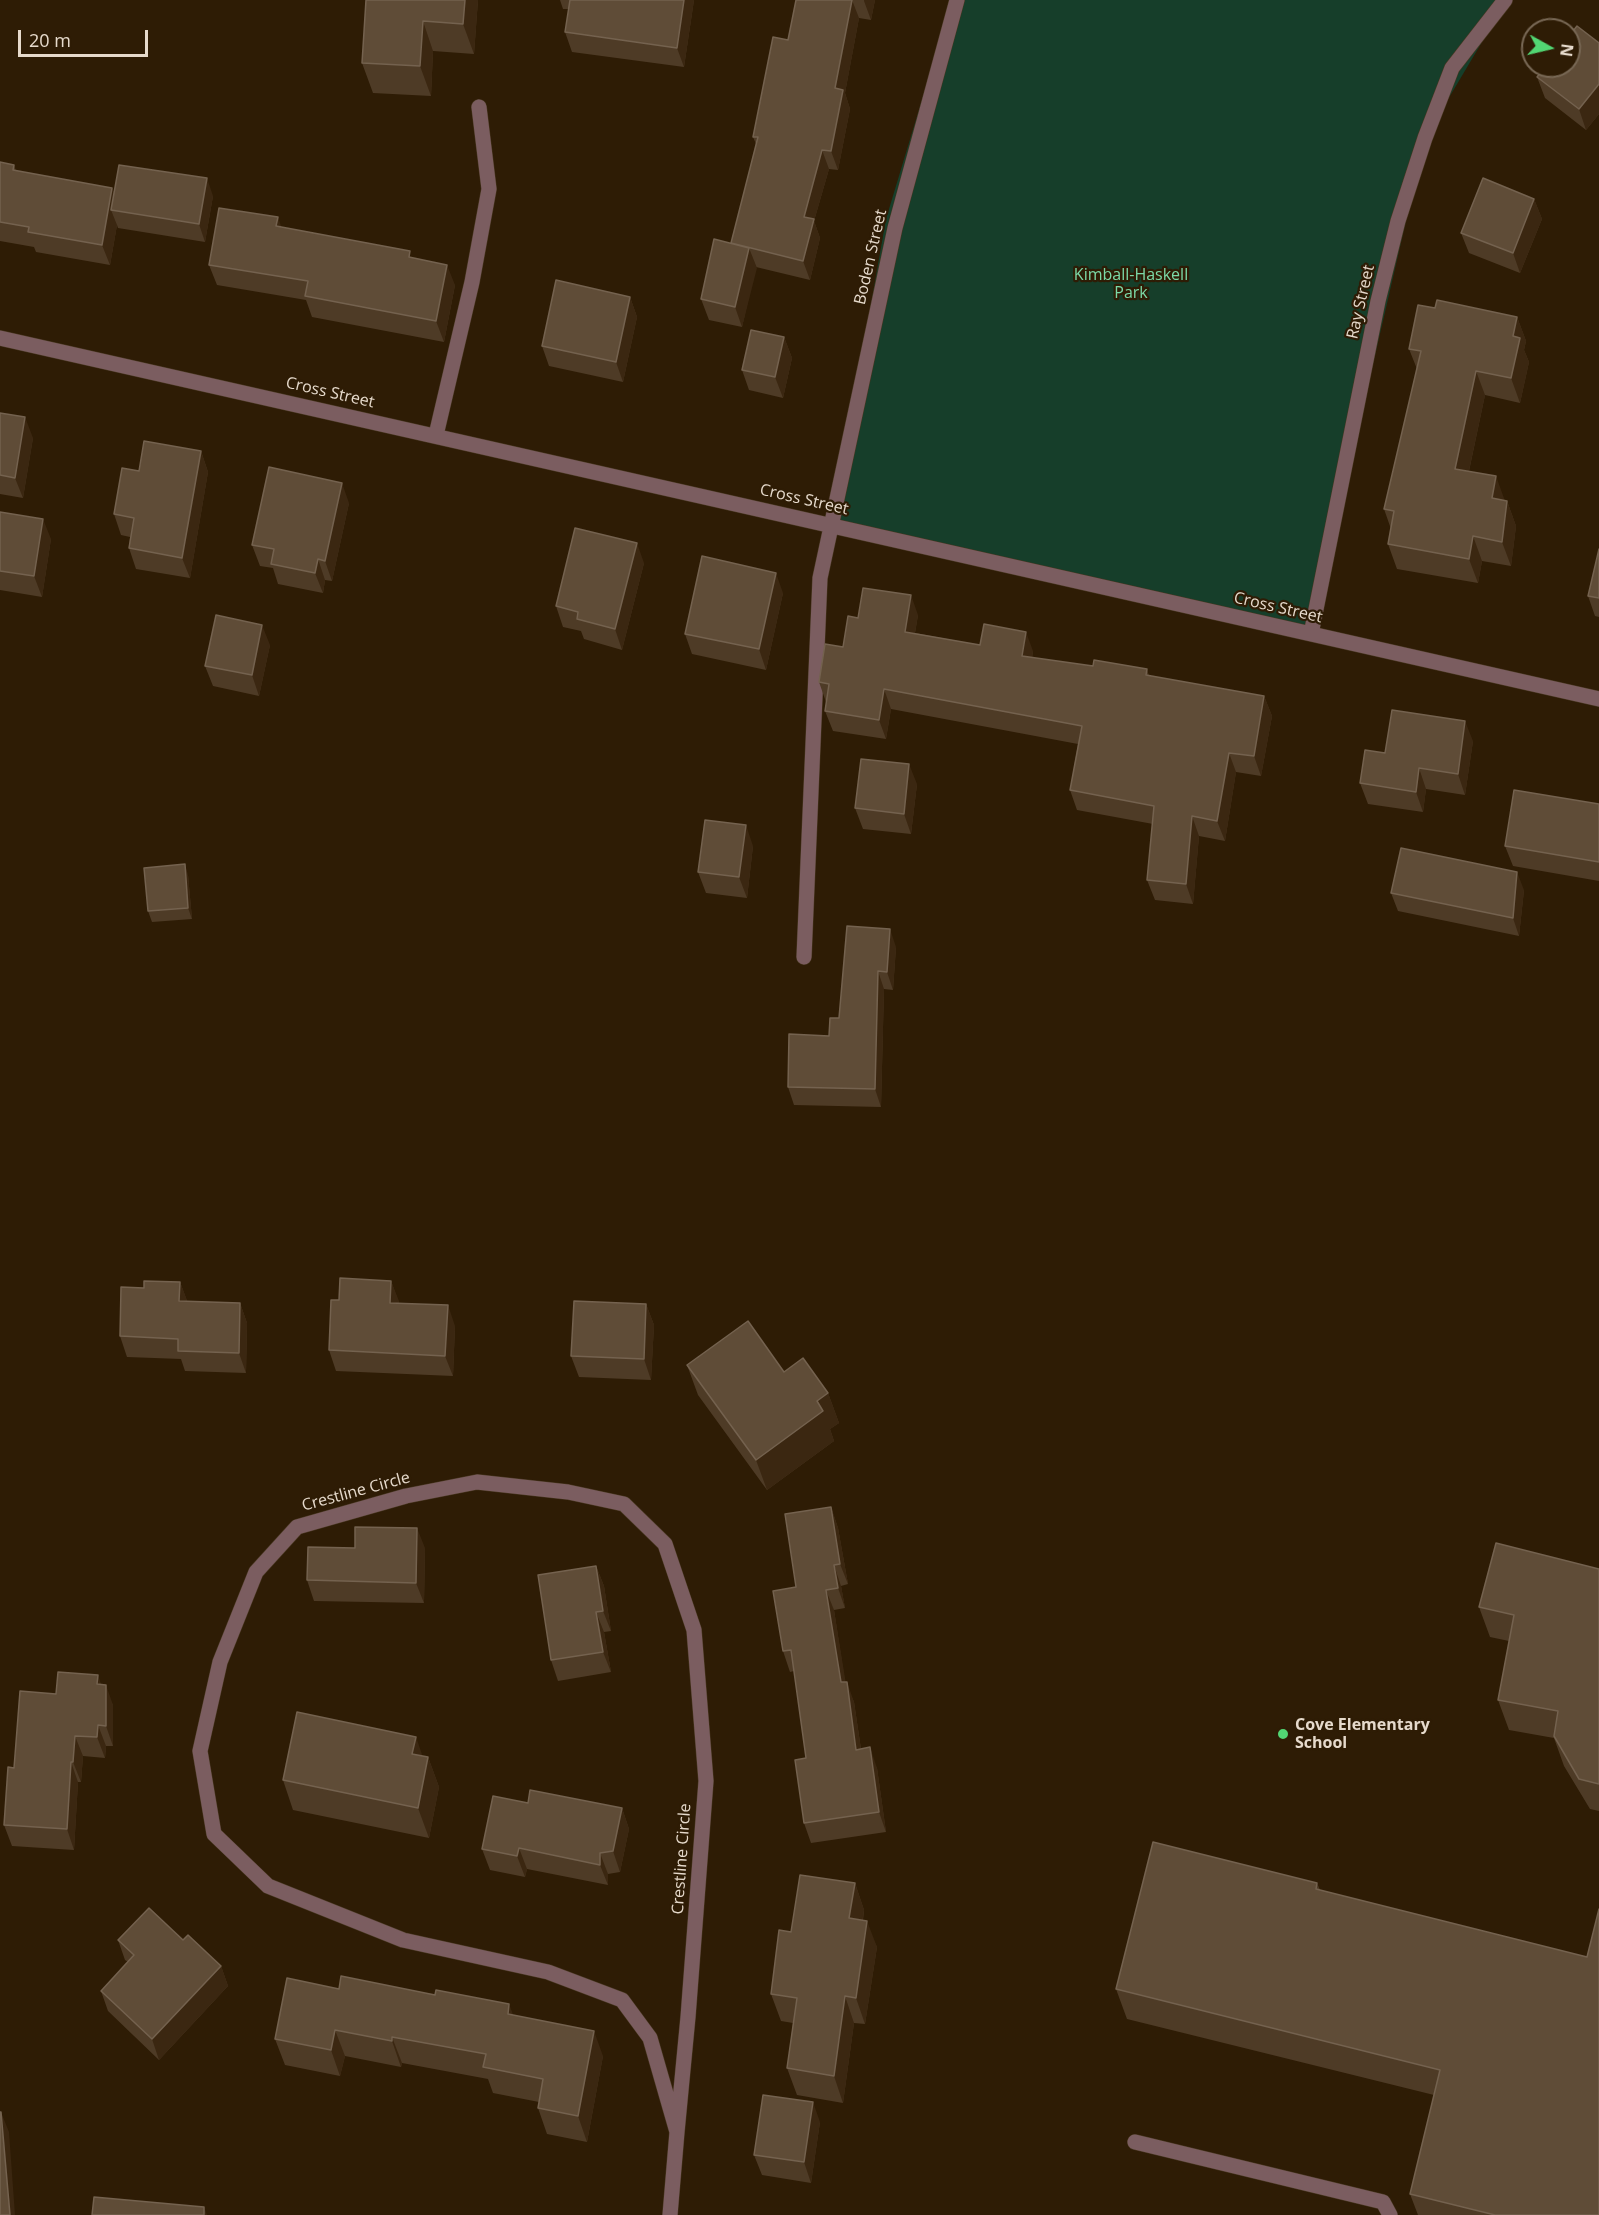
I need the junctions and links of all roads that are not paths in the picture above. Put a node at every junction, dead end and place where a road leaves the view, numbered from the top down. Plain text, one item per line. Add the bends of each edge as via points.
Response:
1 (957, 0) edge
2 (1505, 0) edge
3 (479, 107) dead end
4 (0, 338) edge
5 (436, 435) junction
6 (832, 525) junction
7 (1311, 634) junction
8 (1599, 699) edge
9 (804, 957) dead end
10 (677, 2133) junction
11 (1135, 2142) dead end
12 (670, 2215) edge
13 (1390, 2215) edge

1 - 6 street, Boden Street via 895,228
2 - 7 street, Ray Street via 1452,68 1398,221 1378,301
3 - 5 street via 489,189
4 - 5 street, Cross Street
5 - 6 street, Cross Street
6 - 7 street, Cross Street
6 - 9 street, Boden Street via 820,578
7 - 8 street, Cross Street
10 - 10 street, Crestline Circle via 650,2038 622,2000 548,1972 403,1940 268,1886 214,1834 200,1751 219,1662 256,1572 297,1527 406,1496 477,1482 568,1492 624,1504 666,1544 694,1630 706,1781
10 - 12 street, Crestline Circle
11 - 13 street via 1383,2202

